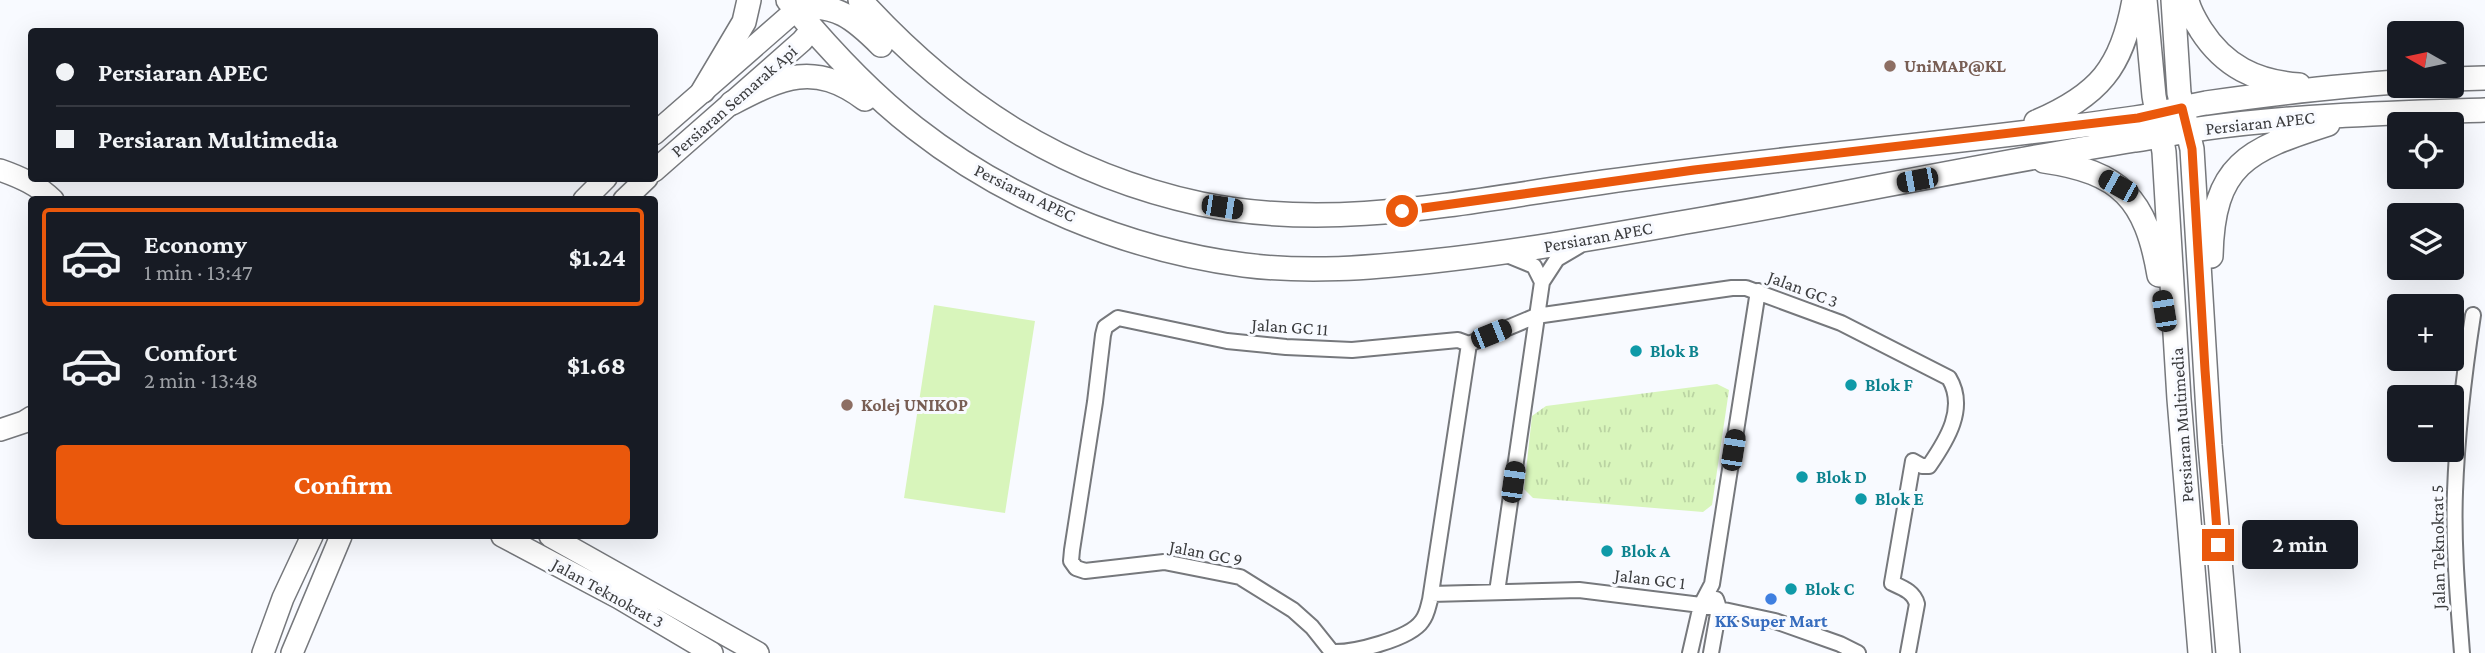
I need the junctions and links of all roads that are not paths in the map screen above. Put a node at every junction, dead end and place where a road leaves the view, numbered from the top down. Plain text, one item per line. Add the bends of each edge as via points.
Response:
1 (749, 0) edge
2 (860, 0) edge
3 (2134, 0) edge
4 (2145, 0) edge
5 (2173, 0) edge
6 (2187, 0) edge
7 (823, 2) edge
8 (792, 5) edge
9 (812, 29) junction
10 (2485, 78) edge
11 (2464, 79) edge
12 (2387, 83) edge
13 (2358, 85) junction
14 (703, 92) junction
15 (960, 95) junction
16 (732, 103) junction
17 (2182, 108) junction
18 (2485, 110) edge
19 (2364, 113) junction
20 (2159, 125) junction
21 (913, 127) junction
22 (658, 131) edge
23 (2188, 131) junction
24 (2008, 135) junction
25 (2015, 161) junction
26 (658, 168) edge
27 (0, 170) edge
28 (602, 182) edge
29 (643, 182) edge
30 (49, 196) edge
31 (588, 196) edge
32 (628, 196) edge
33 (1589, 239) junction
34 (1501, 253) junction
35 (1541, 278) junction
36 (1758, 291) junction
37 (2473, 315) dead end
38 (1536, 316) junction
39 (1469, 344) junction
40 (2179, 399) junction
41 (28, 420) edge
42 (0, 430) edge
43 (2210, 445) junction
44 (298, 539) edge
45 (312, 539) edge
46 (340, 539) edge
47 (508, 539) edge
48 (555, 539) edge
49 (1076, 568) joint
50 (1712, 584) junction
51 (1497, 592) junction
52 (1430, 594) junction
53 (1701, 605) junction
54 (1719, 608) junction
55 (279, 610) junction
56 (1345, 652) edge
57 (263, 653) edge
58 (292, 653) edge
59 (712, 653) edge
60 (758, 653) edge
61 (1690, 653) edge
62 (1712, 653) edge
63 (1858, 653) edge
64 (1908, 653) edge
65 (2200, 653) edge
66 (2228, 653) edge
67 (2462, 653) edge

1 - 14 main road via 744,22
2 - 15 main road, Persiaran APEC
3 - 24 main road via 2124,40 2092,91 2060,112
4 - 20 main road, Persiaran Multimedia
5 - 17 main road, Persiaran Multimedia
6 - 13 main road via 2214,49 2259,79
7 - 8 main road
7 - 9 main road
7 - 15 main road via 852,16 890,54 924,79
8 - 9 main road, Persiaran APEC
8 - 14 main road, Persiaran Semarak Api
9 - 16 main road, Persiaran Semarak Api
9 - 21 main road, Persiaran APEC
10 - 11 main road
12 - 13 main road, Persiaran APEC
13 - 17 main road, Persiaran APEC
14 - 22 main road, Persiaran Semarak Api
15 - 24 main road, Persiaran APEC via 1019,134 1125,183 1202,204 1303,215 1424,209 1668,173
16 - 21 main road via 772,82 812,75 834,79
16 - 26 main road, Persiaran Semarak Api
17 - 20 main road, Persiaran APEC
17 - 23 main road, Persiaran Multimedia
18 - 19 main road, Persiaran APEC
19 - 23 main road, Persiaran APEC
19 - 43 main road via 2254,152 2223,186 2211,232
20 - 23 main road, Persiaran APEC
20 - 24 main road, Persiaran APEC
20 - 25 main road, Persiaran APEC
20 - 40 main road, Persiaran Multimedia
21 - 34 main road, Persiaran APEC via 987,178 1034,201 1108,231 1202,258 1320,269
23 - 43 main road, Persiaran Multimedia
25 - 33 main road, Persiaran APEC
25 - 40 main road via 2039,160 2093,172 2118,186 2136,205 2153,242
27 - 30 main road
28 - 31 main road
29 - 32 main road
33 - 34 main road, Persiaran APEC
33 - 35 street via 1557,259
34 - 35 street via 1534,266
35 - 38 street
36 - 38 street, Jalan GC 3 via 1732,288
36 - 50 street
36 - 64 street, Jalan GC 3 via 1841,323 1949,378 1956,389 1945,443 1929,466 1913,461 1892,583 1916,599
37 - 67 street, Jalan Teknokrat 5 via 2455,492
38 - 39 street, Jalan GC 3
38 - 51 street
39 - 49 street, Jalan GC 11 via 1458,340 1352,350 1286,347 1227,341 1118,318 1105,327 1103,335 1072,550
39 - 52 street
40 - 65 main road, Persiaran Multimedia
41 - 42 main road
43 - 66 main road, Persiaran Multimedia
44 - 55 main road
45 - 55 main road
46 - 58 main road
47 - 59 main road, Jalan Teknokrat 3
48 - 60 main road, Jalan Teknokrat 3
49 - 56 street, Jalan GC 9 via 1164,562 1240,577 1293,610 1332,652
50 - 53 street
50 - 54 street
51 - 52 street, Jalan GC 1
51 - 53 street, Jalan GC 1 via 1579,590
52 - 56 street via 1427,613 1414,629 1396,639
53 - 54 street, Jalan GC 1
53 - 61 street
54 - 62 street
54 - 63 street, Jalan GC 1 via 1775,621
55 - 57 main road

